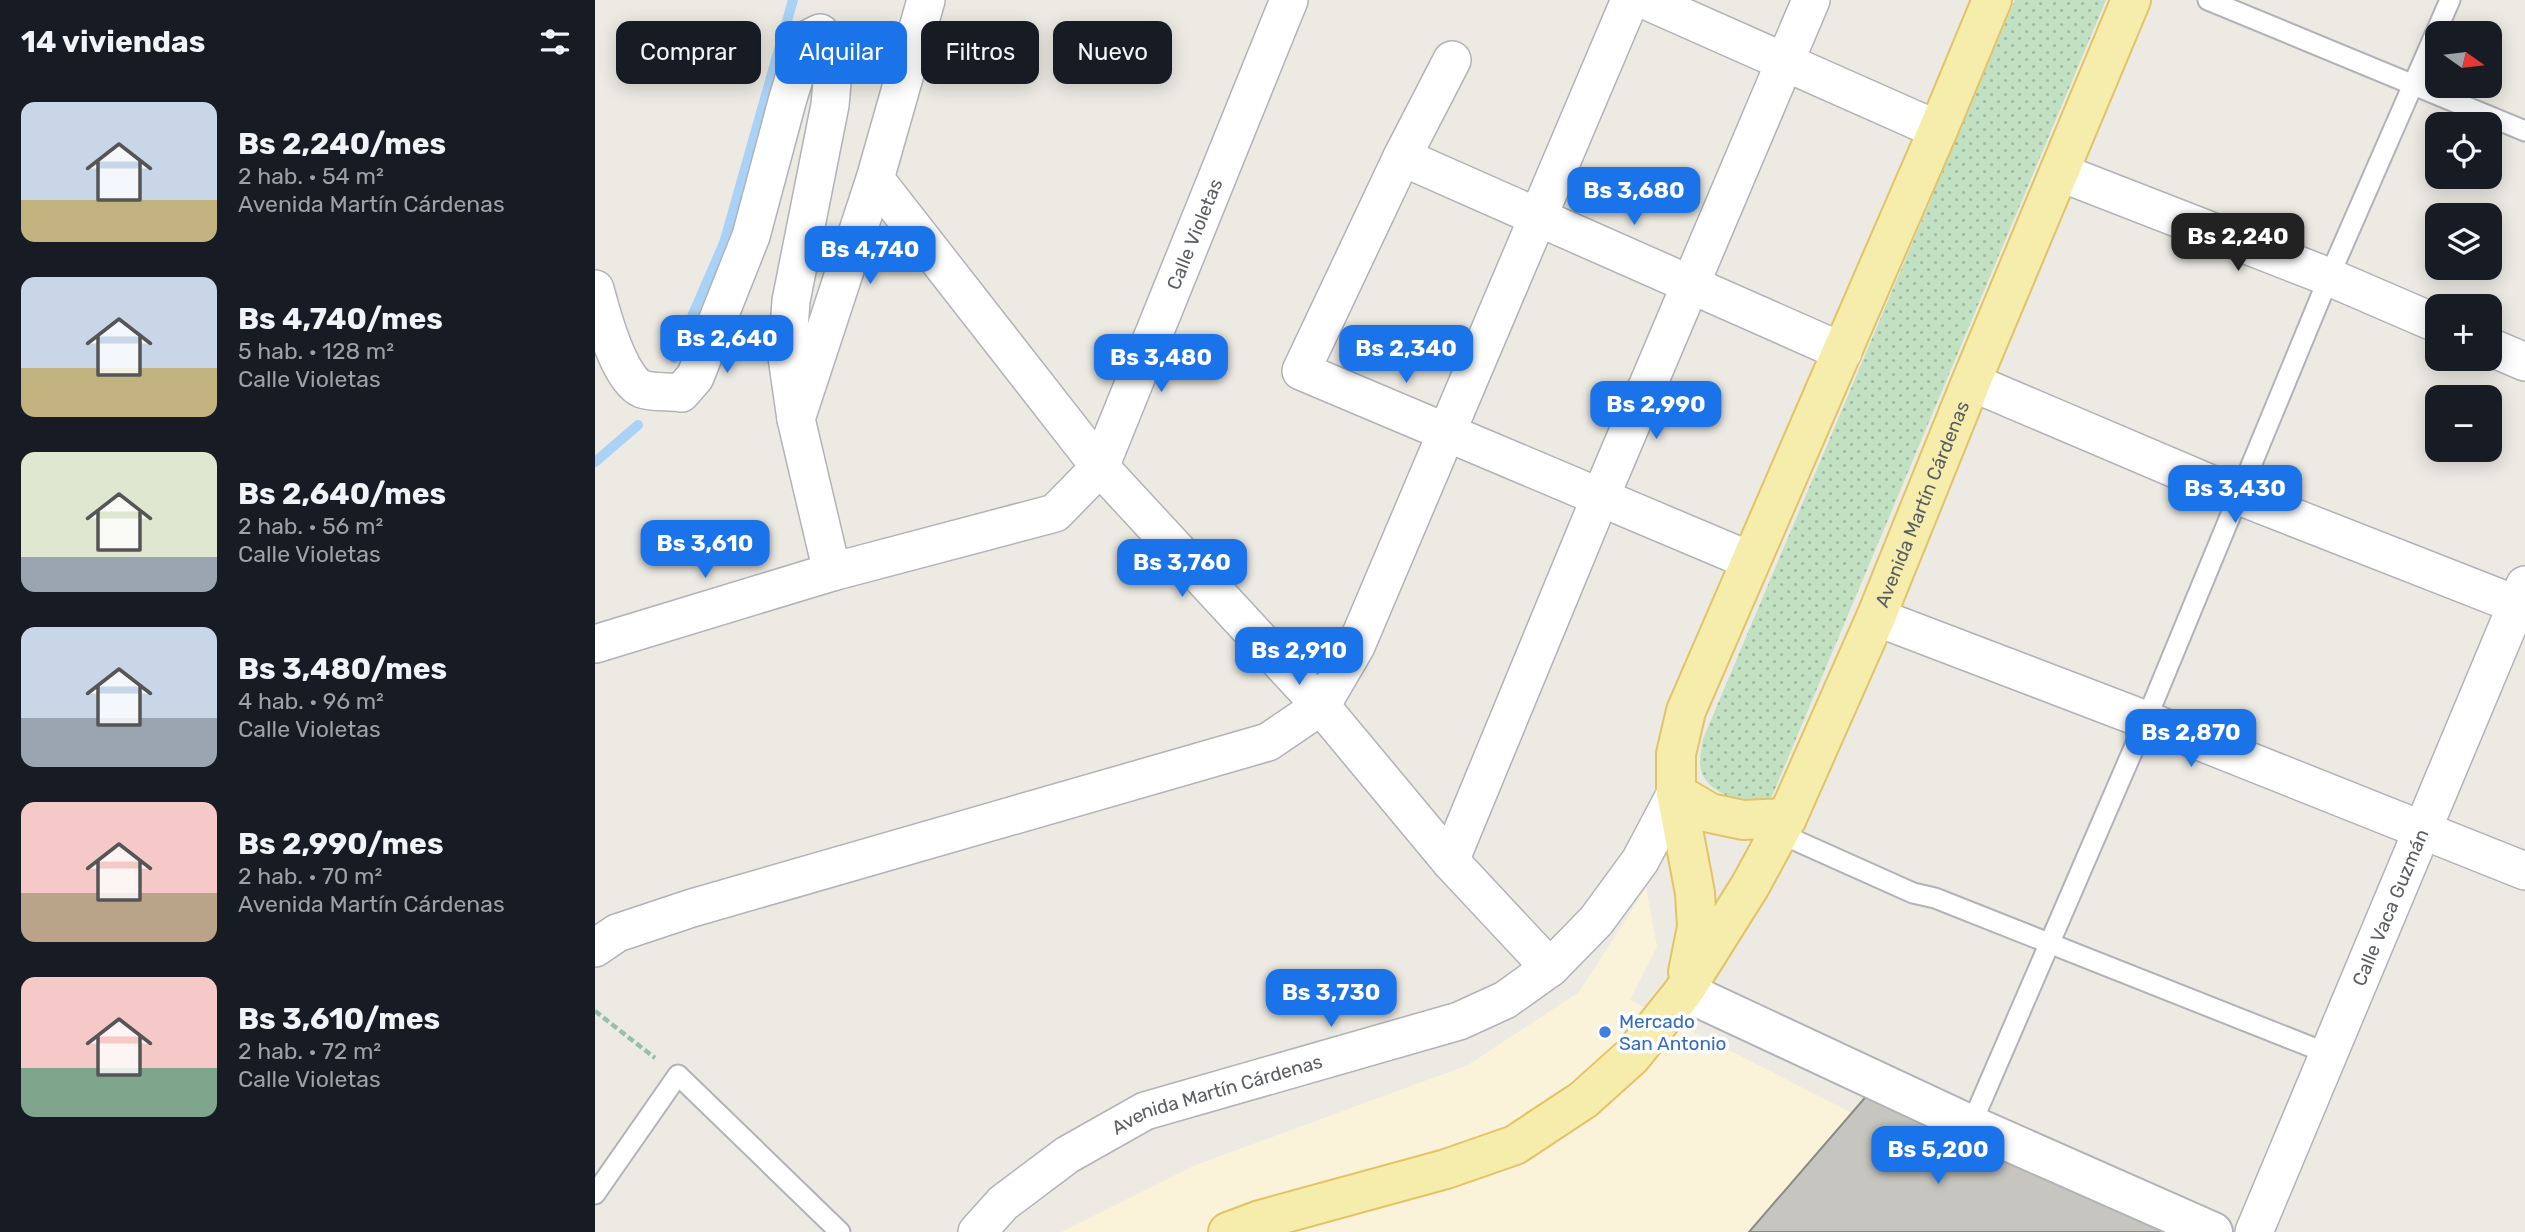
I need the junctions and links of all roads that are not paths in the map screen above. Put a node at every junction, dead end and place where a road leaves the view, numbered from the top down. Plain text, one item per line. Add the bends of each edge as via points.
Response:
1 (926, 0) edge
2 (1289, 0) edge
3 (1630, 0) edge
4 (1645, 0) edge
5 (1811, 0) edge
6 (1992, 0) edge
7 (2131, 0) edge
8 (2208, 0) edge
9 (2449, 0) edge
10 (1452, 60) dead end
11 (1786, 62) junction
12 (2413, 83) junction
13 (1938, 130) junction
14 (2525, 131) edge
15 (1402, 157) junction
16 (2059, 172) junction
17 (875, 179) junction
18 (1538, 216) junction
19 (2329, 277) junction
20 (1691, 284) junction
21 (595, 289) edge
22 (2425, 318) edge
23 (1843, 352) junction
24 (2502, 352) edge
25 (2525, 362) edge
26 (1971, 382) junction
27 (796, 419) junction
28 (1446, 433) junction
29 (1100, 467) junction
30 (2239, 496) junction
31 (1600, 498) junction
32 (1751, 561) junction
33 (832, 572) junction
34 (2522, 599) edge
35 (1876, 617) junction
36 (595, 644) edge
37 (1321, 706) junction
38 (2146, 720) junction
39 (1677, 793) junction
40 (1783, 826) junction
41 (2423, 829) junction
42 (1450, 862) junction
43 (2525, 871) edge
44 (2049, 944) junction
45 (595, 948) edge
46 (1550, 968) junction
47 (1684, 991) junction
48 (2329, 1054) junction
49 (1971, 1125) junction
50 (595, 1194) edge
51 (840, 1232) edge
52 (977, 1232) edge
53 (1228, 1232) edge
54 (2213, 1232) edge
55 (2254, 1232) edge

1 - 17 street
2 - 29 street, Calle Violetas
3 - 18 street
4 - 11 street
5 - 11 street
6 - 13 main road, Avenida Martín Cárdenas
7 - 16 main road, Avenida Martín Cárdenas
8 - 12 lane
9 - 12 lane
10 - 15 street
11 - 13 street
11 - 20 street
12 - 14 lane
12 - 19 lane
13 - 23 main road, Avenida Martín Cárdenas
15 - 18 street
15 - 28 street via 1301,371
16 - 19 street
16 - 26 main road, Avenida Martín Cárdenas
17 - 27 street
17 - 29 street
18 - 20 street
18 - 28 street
19 - 22 street
19 - 30 lane
20 - 23 street
20 - 31 street
21 - 27 street via 628,377 641,388 681,393 695,377 751,236 806,40 820,33 835,49 830,105 791,300 787,357
23 - 32 main road, Avenida Martín Cárdenas
24 - 25 street
26 - 30 street
26 - 35 main road, Avenida Martín Cárdenas
27 - 33 street
28 - 31 street
28 - 37 street via 1356,646
29 - 33 street, Calle Violetas via 1055,513
29 - 37 street
30 - 34 street
30 - 38 lane
31 - 32 street
31 - 42 street
32 - 39 main road, Avenida Martín Cárdenas via 1686,711 1676,754
33 - 36 street, Calle Violetas
34 - 41 street, Calle Vaca Guzmán
35 - 38 street
35 - 40 main road, Avenida Martín Cárdenas
37 - 42 street
37 - 45 street via 1268,742 692,908 617,933
38 - 41 street
38 - 44 lane
39 - 40 main road via 1710,813
39 - 46 street, Avenida Martín Cárdenas via 1640,862 1596,921
39 - 47 main road, Avenida Martín Cárdenas via 1697,927
40 - 44 lane via 1913,893
40 - 47 main road, Avenida Martín Cárdenas
41 - 43 street
41 - 48 street, Calle Vaca Guzmán
42 - 46 street
44 - 48 lane
44 - 49 lane
46 - 52 street, Avenida Martín Cárdenas via 1504,1000 1459,1021 1145,1111 1067,1155 1003,1203
47 - 49 street
47 - 53 main road, Avenida Martín Cárdenas via 1632,1056 1583,1100 1515,1144 1446,1169
48 - 55 street, Calle Vaca Guzmán
49 - 54 street
50 - 51 lane via 678,1075

